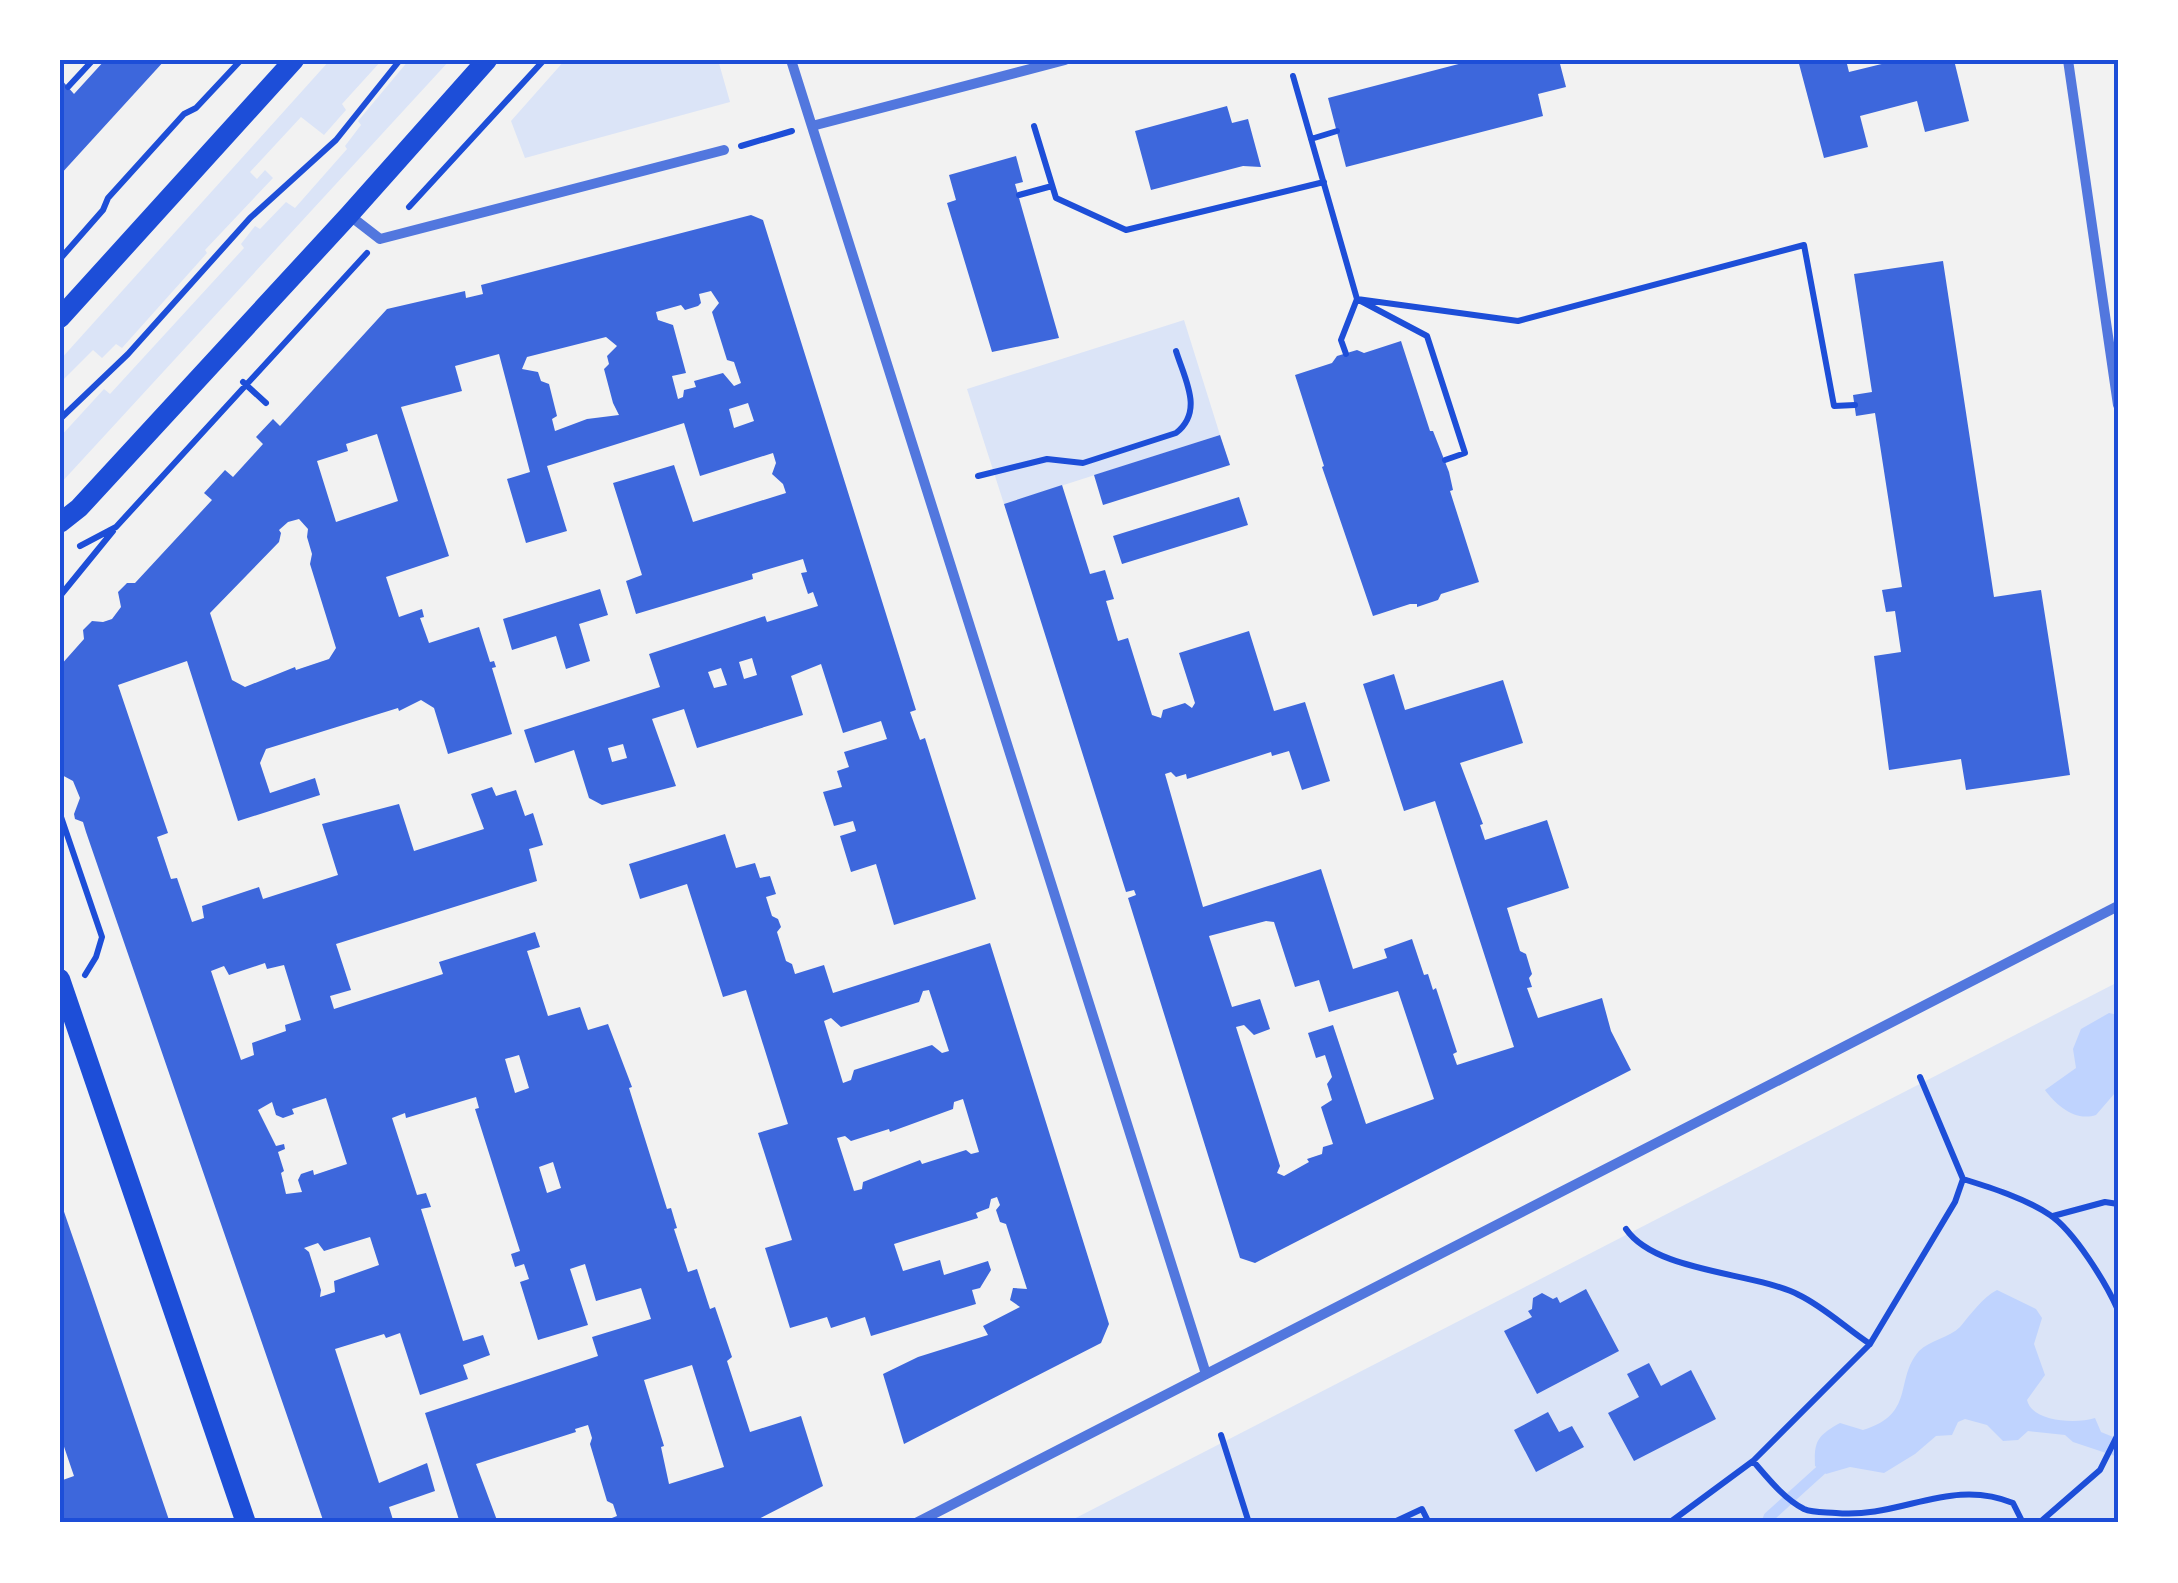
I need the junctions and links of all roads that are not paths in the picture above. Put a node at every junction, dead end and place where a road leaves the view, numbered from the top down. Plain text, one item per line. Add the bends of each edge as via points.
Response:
1 (294, 60) edge
2 (487, 60) edge
3 (791, 60) edge
4 (1066, 60) edge
5 (2068, 60) edge
6 (812, 126) junction
7 (724, 150) dead end
8 (349, 215) junction
9 (60, 318) edge
10 (2118, 404) edge
11 (60, 523) edge
12 (2118, 906) edge
13 (62, 984) edge
14 (1206, 1374) junction
15 (246, 1523) edge
16 (916, 1523) edge

1 - 9 main road
2 - 8 main road
3 - 6 street
4 - 6 street
5 - 10 street
6 - 14 street
7 - 8 street via 380,239
8 - 11 main road
12 - 14 street
13 - 15 main road
14 - 16 street

